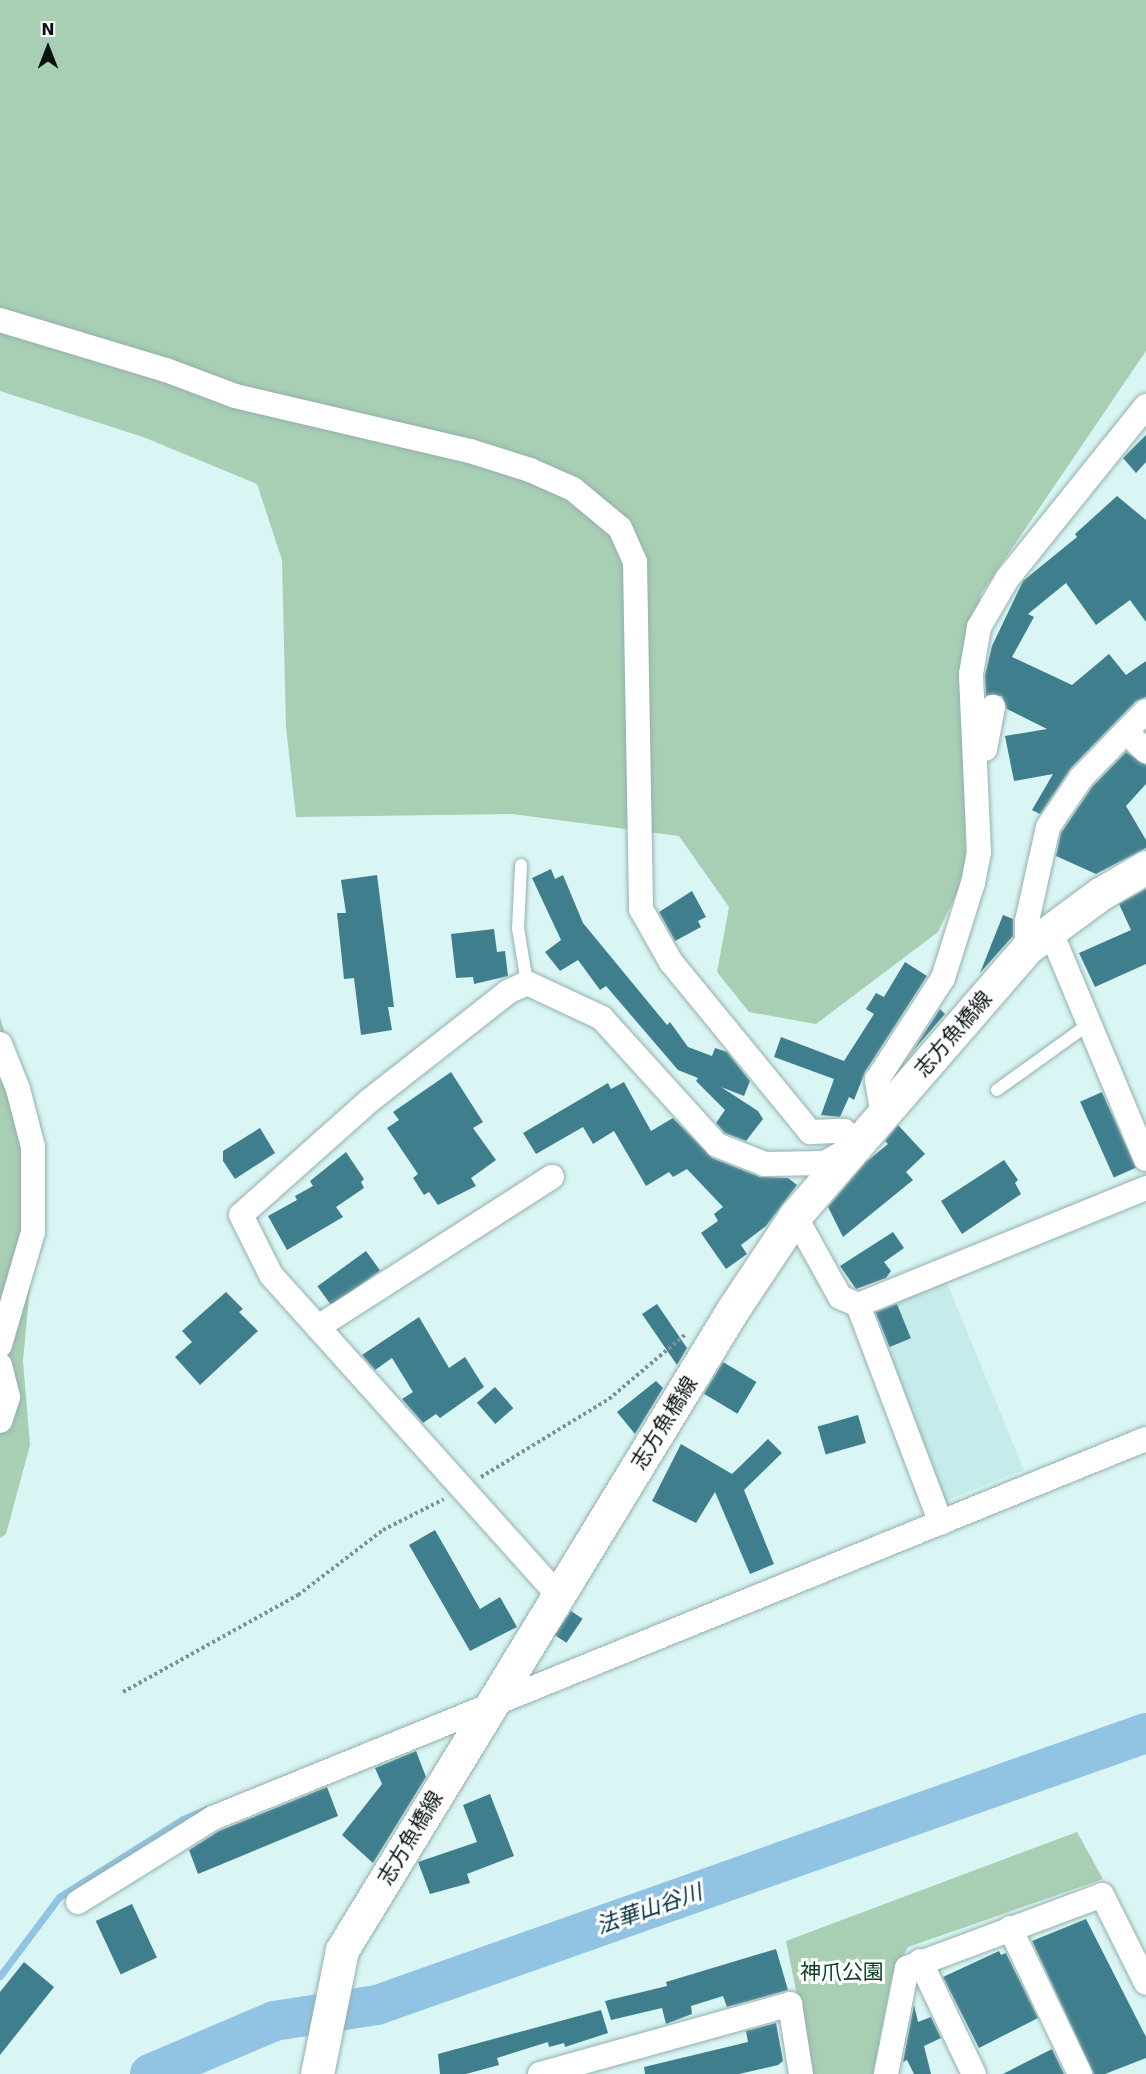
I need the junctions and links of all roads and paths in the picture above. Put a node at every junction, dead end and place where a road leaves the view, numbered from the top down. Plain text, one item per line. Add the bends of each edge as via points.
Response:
1 (0, 321) edge
2 (1146, 406) edge
3 (993, 707) dead end
4 (1146, 711) edge
5 (1126, 732) junction
6 (1146, 752) edge
7 (975, 777) junction
8 (521, 865) dead end
9 (1146, 867) edge
10 (1039, 939) junction
11 (527, 983) junction
12 (1089, 1024) junction
13 (0, 1044) edge
14 (997, 1090) dead end
15 (883, 1115) junction
16 (858, 1144) junction
17 (1146, 1159) edge
18 (552, 1177) dead end
19 (1146, 1188) edge
20 (795, 1216) junction
21 (858, 1305) junction
22 (729, 1318) junction
23 (318, 1327) junction
24 (0, 1345) edge
25 (0, 1365) edge
26 (0, 1421) edge
27 (1146, 1438) edge
28 (462, 1488) junction
29 (941, 1523) junction
30 (558, 1595) junction
31 (123, 1692) dead end
32 (488, 1709) junction
33 (78, 1902) dead end
34 (1010, 1928) junction
35 (920, 1962) junction
36 (1146, 1983) edge
37 (317, 2074) edge
38 (540, 2074) edge
39 (801, 2074) edge
40 (886, 2074) edge
41 (974, 2074) edge
42 (1080, 2074) edge

1 - 16 street via 166,370 235,396 470,451 530,470 573,489 620,528 635,562 642,909 671,962 810,1132 844,1131
2 - 7 street via 1007,579 980,627 971,674
3 - 7 street
4 - 5 street
5 - 6 street
5 - 10 street via 1081,778 1048,827 1027,921
7 - 15 street via 979,852 973,884 943,978 877,1080
8 - 11 lane via 518,928
9 - 10 main road, 志方魚橋線 via 1100,894
10 - 12 street
10 - 15 main road, 志方魚橋線
11 - 16 street via 602,1018 717,1146 765,1164 825,1163
11 - 23 street via 508,992 369,1101 241,1215 271,1275
12 - 14 lane
12 - 17 street
13 - 24 street via 18,1089 33,1147 33,1232
15 - 16 main road, 志方魚橋線
16 - 20 main road, 志方魚橋線
18 - 23 street
19 - 21 street
20 - 21 street via 840,1297
20 - 22 main road, 志方魚橋線
21 - 29 street
22 - 28 path via 679,1337 609,1399
22 - 30 main road, 志方魚橋線
23 - 28 street
25 - 26 street via 8,1397
27 - 29 street
28 - 30 street
28 - 31 path via 383,1530 287,1601
29 - 32 street
30 - 32 main road, 志方魚橋線
32 - 33 street via 213,1818
32 - 37 main road, 志方魚橋線 via 342,1950
34 - 35 street
34 - 36 street via 1102,1895
34 - 42 street
35 - 40 street via 907,1968
35 - 41 street
38 - 39 street via 790,2004

